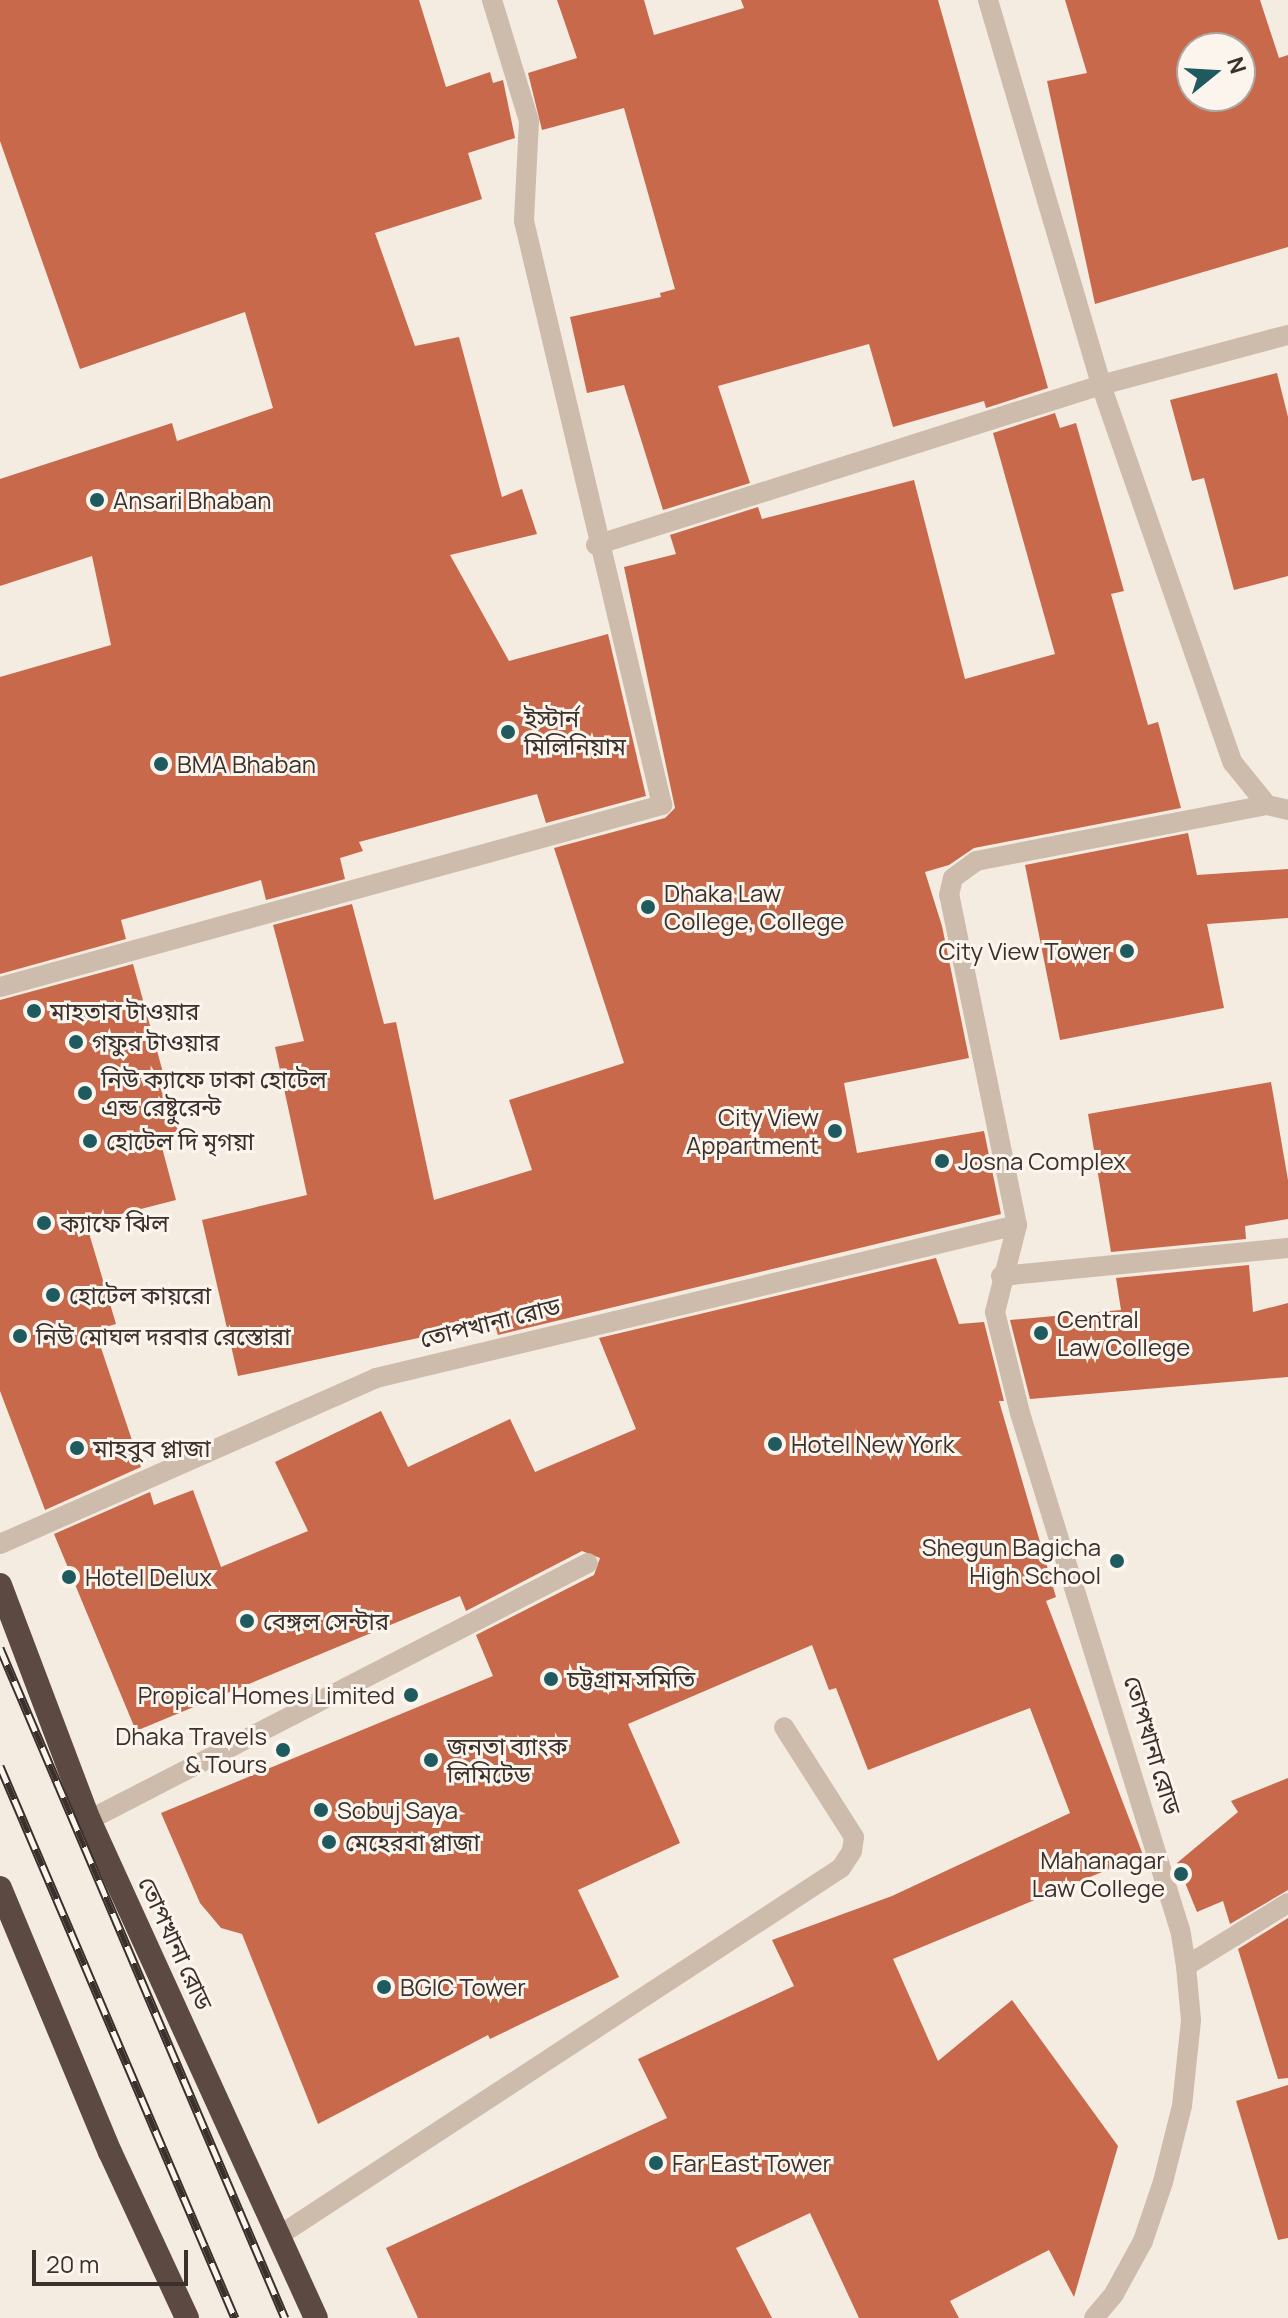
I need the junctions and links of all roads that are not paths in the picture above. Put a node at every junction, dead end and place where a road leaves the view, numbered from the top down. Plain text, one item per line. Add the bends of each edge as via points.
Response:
1 (492, 0) edge
2 (988, 0) edge
3 (1288, 335) edge
4 (1101, 385) junction
5 (596, 545) junction
6 (1267, 805) junction
7 (1288, 810) edge
8 (0, 987) edge
9 (1017, 1225) junction
10 (1288, 1248) edge
11 (1001, 1276) junction
12 (0, 1544) edge
13 (588, 1563) dead end
14 (0, 1585) edge
15 (784, 1727) dead end
16 (89, 1820) junction
17 (0, 1888) edge
18 (1288, 1903) edge
19 (1186, 1966) junction
20 (280, 2235) junction
21 (187, 2318) edge
22 (316, 2318) edge
23 (1094, 2318) edge

1 - 5 street via 529,121 524,221
2 - 4 street
3 - 4 street
4 - 5 street
4 - 6 street via 1233,763
5 - 8 street via 662,805
6 - 7 street
6 - 9 street, তোপখানা রোড via 976,861 953,878 949,895
9 - 11 street, তোপখানা রোড via 1015,1247
9 - 12 street, তোপখানা রোড via 376,1378
10 - 11 street
11 - 19 street, তোপখানা রোড via 995,1312 1020,1413 1180,1930
13 - 16 street
14 - 16 highway, তোপখানা রোড
15 - 20 street via 854,1837 841,1868
16 - 20 highway, তোপখানা রোড
17 - 21 highway via 110,2152
18 - 19 street
19 - 23 street, তোপখানা রোড via 1191,2020 1183,2092 1163,2182 1143,2241
20 - 22 highway, তোপখানা রোড

